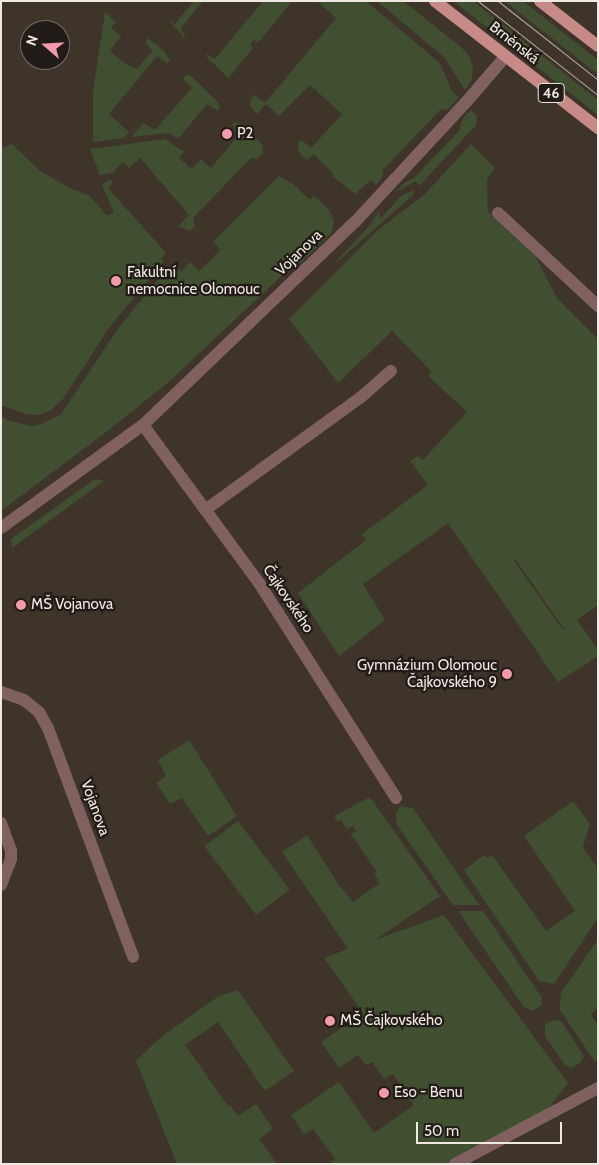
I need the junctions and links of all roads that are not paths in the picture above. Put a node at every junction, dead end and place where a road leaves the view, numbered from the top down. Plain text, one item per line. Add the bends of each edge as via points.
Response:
1 (435, 1) edge
2 (540, 1) edge
3 (598, 46) edge
4 (505, 57) junction
5 (598, 128) edge
6 (498, 212) dead end
7 (598, 306) edge
8 (391, 371) dead end
9 (143, 425) junction
10 (205, 510) junction
11 (1, 528) edge
12 (1, 692) edge
13 (396, 798) dead end
14 (1, 823) edge
15 (1, 885) edge
16 (133, 957) dead end
17 (598, 1088) edge
18 (455, 1164) edge

1 - 4 main road, Brněnská / 46
2 - 3 main road
4 - 5 main road, Brněnská / 46
4 - 9 street, Vojanova via 356,221
6 - 7 street
8 - 10 street via 360,398
9 - 10 street, Čajkovského
9 - 11 street, Vojanova
10 - 13 street, Čajkovského via 259,583
12 - 16 street, Vojanova via 24,700 39,712 48,728
14 - 15 street via 11,859
17 - 18 street

